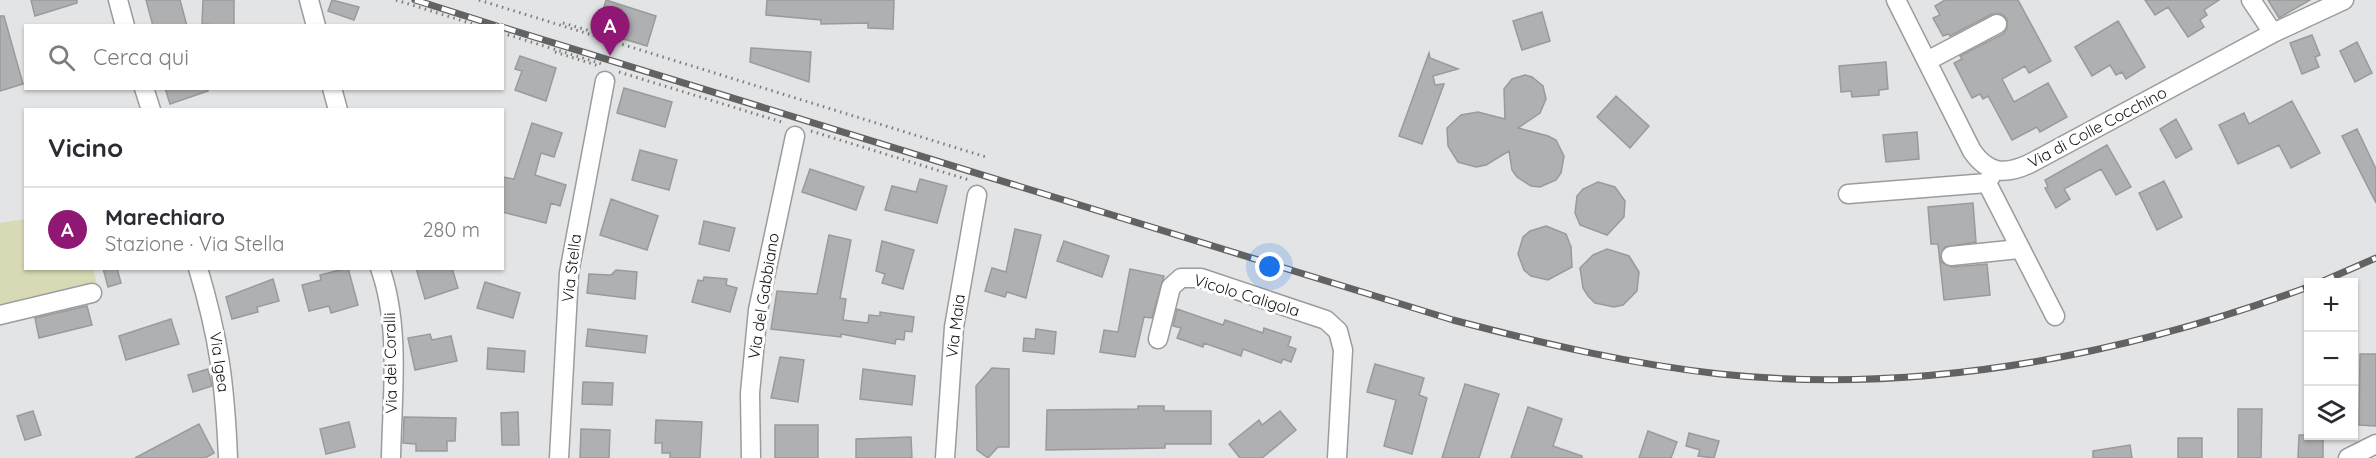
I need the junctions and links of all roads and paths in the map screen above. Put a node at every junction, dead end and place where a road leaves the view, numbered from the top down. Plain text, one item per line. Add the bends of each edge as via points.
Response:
1 (118, 0) edge
2 (309, 0) edge
3 (396, 0) edge
4 (479, 0) edge
5 (1896, 0) edge
6 (2251, 0) edge
7 (2344, 0) edge
8 (564, 23) dead end
9 (124, 24) edge
10 (315, 24) edge
11 (473, 24) edge
12 (1997, 24) dead end
13 (2273, 33) junction
14 (504, 34) edge
15 (593, 36) junction
16 (555, 52) dead end
17 (1927, 61) junction
18 (605, 81) dead end
19 (145, 90) edge
20 (333, 90) edge
21 (149, 108) edge
22 (337, 108) edge
23 (795, 136) dead end
24 (986, 157) dead end
25 (1990, 177) junction
26 (1848, 194) dead end
27 (977, 195) dead end
28 (2019, 249) junction
29 (1952, 256) dead end
30 (199, 270) edge
31 (381, 270) edge
32 (92, 293) dead end
33 (0, 315) edge
34 (2055, 316) dead end
35 (1158, 339) dead end
36 (2371, 450) edge
37 (228, 458) edge
38 (391, 458) edge
39 (559, 458) edge
40 (751, 458) edge
41 (945, 458) edge
42 (1337, 458) edge
43 (2348, 458) edge

1 - 9 street
2 - 10 street
3 - 11 path
4 - 15 path
5 - 17 street
6 - 13 street
7 - 13 street, Via di Colle Cocchino
8 - 15 path via 594,32
12 - 17 street
13 - 25 street, Via di Colle Cocchino via 2029,164
14 - 16 path via 604,64 603,67
15 - 24 path
17 - 25 street via 1972,151
18 - 39 street, Via Stella via 569,273
19 - 21 street
20 - 22 street
23 - 40 street, Via del Gabbiano via 758,310 750,393
25 - 26 street, Via di Colle Cocchino
25 - 28 street
27 - 41 street, Via Maia via 954,327
28 - 29 street
28 - 34 street
30 - 37 street, Via Igea via 221,358
31 - 38 street, Via dei Coralli via 392,334
32 - 33 street
35 - 42 street, Vicolo Caligola via 1171,287 1187,277 1201,278 1319,317 1338,332 1343,358
36 - 43 street

